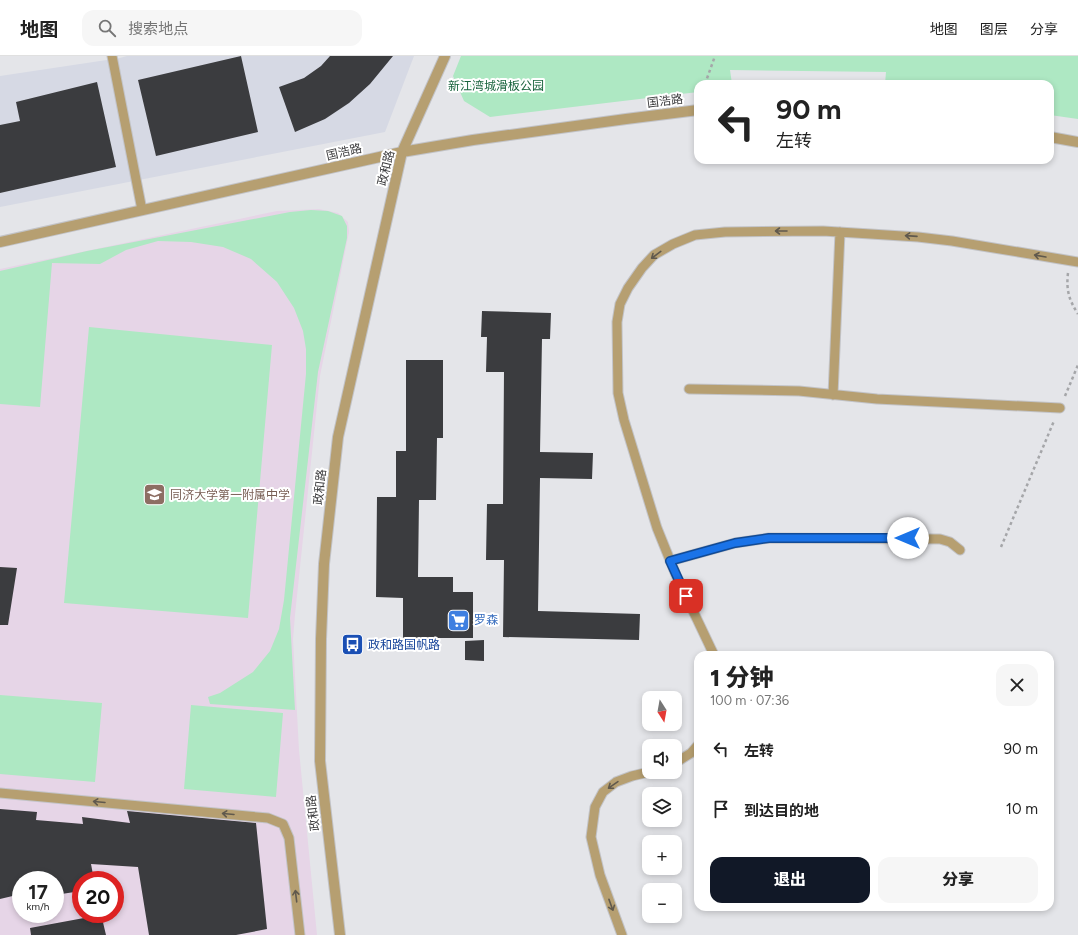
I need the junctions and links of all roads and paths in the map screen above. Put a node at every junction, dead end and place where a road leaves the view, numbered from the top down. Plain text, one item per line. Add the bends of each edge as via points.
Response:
1 (112, 56) edge
2 (445, 56) edge
3 (715, 56) edge
4 (706, 80) edge
5 (694, 110) edge
6 (1054, 138) edge
7 (1078, 142) edge
8 (402, 152) junction
9 (142, 210) junction
10 (840, 232) junction
11 (0, 242) edge
12 (1075, 262) edge
13 (1078, 314) edge
14 (1078, 365) edge
15 (689, 389) dead end
16 (833, 395) junction
17 (1060, 408) junction
18 (1001, 547) dead end
19 (960, 550) dead end
20 (670, 561) junction
21 (712, 651) edge
22 (694, 750) edge
23 (682, 759) edge
24 (642, 774) edge
25 (0, 793) edge
26 (300, 935) edge
27 (340, 935) edge
28 (622, 935) edge

1 - 9 lane
2 - 8 street, 政和路
3 - 4 path
5 - 8 street, 国浩路
6 - 7 street
8 - 9 street, 国浩路
8 - 27 street, 政和路 via 338,437 324,564 320,761
9 - 11 street, 国浩路
12 -> 10 lane via 925,238
10 - 16 lane
10 -> 20 lane via 725,232 695,235 654,255 628,288 620,304 617,322 618,393 657,528
12 - 13 path via 1068,274 1067,286 1070,302
14 - 17 path
15 - 16 lane via 799,391
16 - 17 lane
17 - 18 path
19 - 20 lane via 950,542 940,539 769,538 735,543
20 - 21 lane
22 - 23 lane
24 -> 28 lane via 616,782 603,792 595,807 591,837 600,875
26 -> 25 lane via 289,838 283,824 268,818

